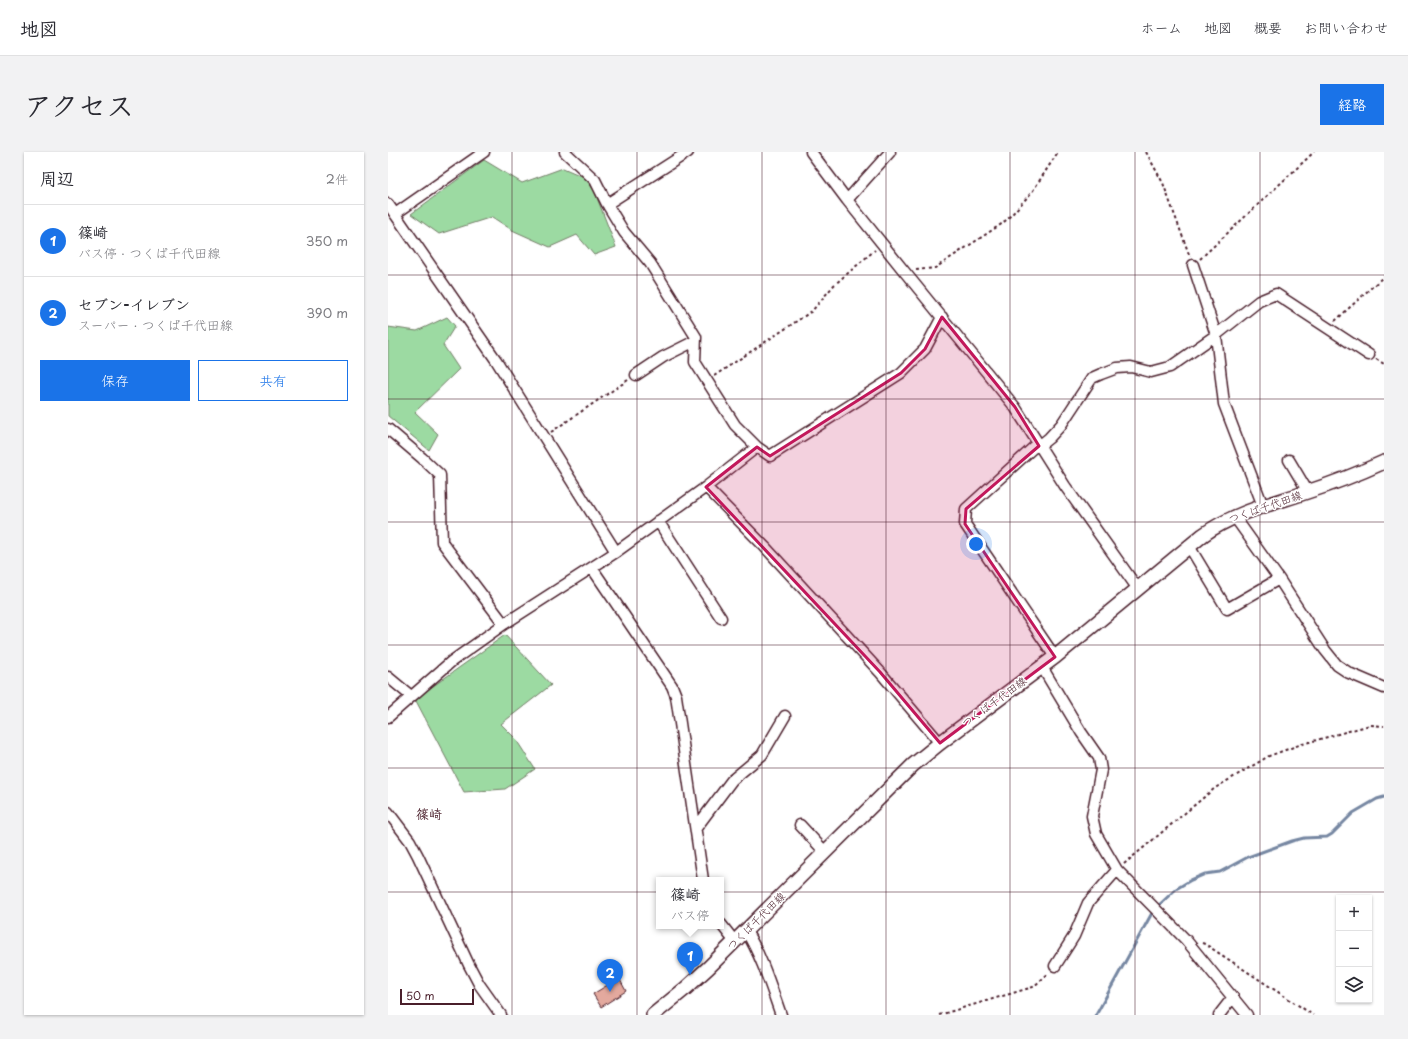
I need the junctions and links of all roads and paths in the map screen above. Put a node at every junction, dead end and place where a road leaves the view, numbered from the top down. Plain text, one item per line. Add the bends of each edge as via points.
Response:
1 (484, 152) edge
2 (565, 152) edge
3 (688, 152) edge
4 (811, 152) edge
5 (890, 152) edge
6 (1058, 152) edge
7 (1146, 152) edge
8 (1314, 152) edge
9 (847, 200) junction
10 (388, 204) edge
11 (607, 204) junction
12 (395, 214) junction
13 (882, 244) junction
14 (1193, 265) junction
15 (904, 271) junction
16 (1384, 276) edge
17 (942, 317) junction
18 (1327, 328) junction
19 (1216, 335) junction
20 (695, 341) junction
21 (1370, 355) dead end
22 (636, 375) joint
23 (708, 380) junction
24 (388, 429) edge
25 (545, 436) junction
26 (1039, 446) junction
27 (757, 447) junction
28 (1289, 460) dead end
29 (1384, 462) edge
30 (706, 486) junction
31 (1308, 492) junction
32 (1264, 506) junction
33 (1234, 516) junction
34 (658, 521) junction
35 (1189, 546) junction
36 (616, 552) junction
37 (592, 568) junction
38 (1279, 579) junction
39 (1138, 589) junction
40 (721, 618) dead end
41 (504, 624) junction
42 (1055, 657) junction
43 (1042, 667) junction
44 (388, 677) edge
45 (1384, 688) edge
46 (411, 696) junction
47 (785, 716) dead end
48 (388, 717) edge
49 (1384, 726) edge
50 (940, 742) junction
51 (388, 812) edge
52 (800, 824) dead end
53 (696, 828) junction
54 (825, 852) junction
55 (1117, 870) junction
56 (703, 877) edge
57 (724, 928) edge
58 (746, 931) junction
59 (1186, 940) junction
60 (735, 942) junction
61 (1056, 966) joint
62 (1233, 997) junction
63 (501, 1015) edge
64 (653, 1015) edge
65 (781, 1015) edge
66 (939, 1015) edge
67 (1219, 1015) edge
68 (1247, 1015) edge
69 (1313, 1015) edge

1 - 12 street
2 - 11 street via 595,180
3 - 11 street
4 - 9 street
5 - 9 street
6 - 15 path via 1032,192 1003,223 935,268
7 - 14 path via 1163,183
8 - 14 path
9 - 13 street
10 - 12 street
11 - 20 street via 624,232 650,263 696,337
12 - 25 street
13 - 15 street
13 - 23 path via 834,285 812,311
14 - 19 street
15 - 17 street
16 - 18 path
17 - 26 street via 1015,407
17 - 27 street via 925,349 901,373 770,456
18 - 19 street via 1276,294 1259,301
18 - 21 street
19 - 26 street via 1170,367 1151,372 1131,367 1117,368 1092,378 1061,425
19 - 32 street via 1224,404
20 - 22 street via 663,356
20 - 23 street via 695,362
22 - 25 path
23 - 27 street via 736,425
24 - 41 street via 440,475 442,542
25 - 36 street
26 - 39 street
26 - 42 street via 1034,447 966,509 965,524
27 - 30 street
28 - 31 street
29 - 31 main road, つくば千代田線
30 - 34 street
30 - 50 street via 880,672
31 - 32 main road, つくば千代田線
32 - 33 main road, つくば千代田線
33 - 35 main road, つくば千代田線 via 1217,524
33 - 38 street
34 - 36 street
34 - 40 street
35 - 38 street via 1227,610
35 - 39 main road, つくば千代田線
36 - 37 street
37 - 41 street
37 - 53 street via 672,686 676,696
38 - 45 street via 1337,665
39 - 42 main road, つくば千代田線
41 - 46 street via 452,661
42 - 43 main road, つくば千代田線
43 - 50 main road, つくば千代田線
43 - 55 street via 1099,758 1101,770 1092,816 1096,834
44 - 46 street
46 - 48 street
47 - 53 street via 762,755 732,780
49 - 55 path via 1370,725 1269,756 1215,788
50 - 54 main road, つくば千代田線
51 - 63 street via 410,841 469,965
52 - 54 street
53 - 56 street
54 - 58 main road, つくば千代田線
55 - 59 street
55 - 61 street via 1088,903 1074,936
57 - 60 street
58 - 60 main road, つくば千代田線
58 - 65 street via 768,978
59 - 62 street
59 - 69 path via 1205,944
60 - 64 main road, つくば千代田線
61 - 66 path via 1033,986
62 - 67 street
62 - 68 street

